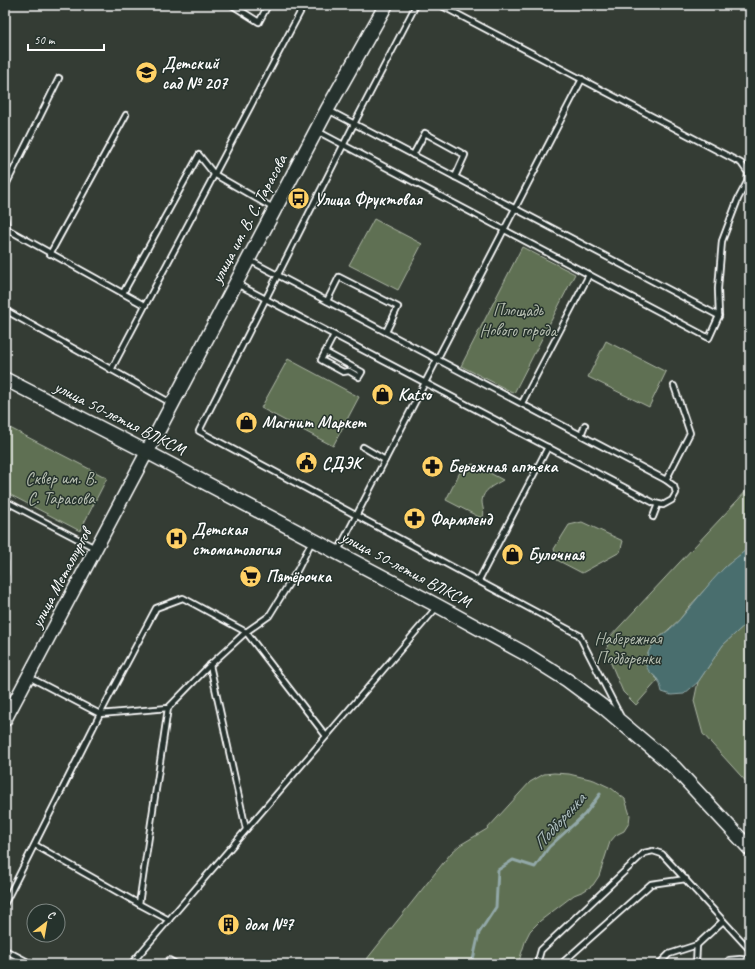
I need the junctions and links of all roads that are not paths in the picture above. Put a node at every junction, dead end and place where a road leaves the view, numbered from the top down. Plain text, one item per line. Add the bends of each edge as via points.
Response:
1 (232, 5) edge
2 (268, 5) edge
3 (304, 5) edge
4 (386, 5) edge
5 (416, 5) edge
6 (440, 5) edge
7 (59, 78) dead end
8 (582, 79) junction
9 (327, 110) junction
10 (126, 115) dead end
11 (354, 124) junction
12 (316, 131) junction
13 (344, 145) junction
14 (413, 155) junction
15 (214, 174) junction
16 (455, 177) junction
17 (5, 187) edge
18 (515, 208) junction
19 (275, 209) junction
20 (5, 217) edge
21 (504, 230) junction
22 (6, 231) edge
23 (50, 254) junction
24 (248, 259) junction
25 (279, 275) junction
26 (589, 275) junction
27 (236, 283) junction
28 (123, 293) junction
29 (266, 299) junction
30 (327, 301) junction
31 (144, 305) junction
32 (5, 310) edge
33 (719, 316) junction
34 (386, 332) junction
35 (334, 335) junction
36 (325, 352) junction
37 (437, 359) junction
38 (111, 370) junction
39 (5, 379) edge
40 (425, 382) junction
41 (674, 386) dead end
42 (172, 404) junction
43 (522, 404) junction
44 (585, 425) dead end
45 (581, 435) junction
46 (548, 446) junction
47 (363, 447) dead end
48 (147, 452) junction
49 (385, 460) junction
50 (666, 480) junction
51 (5, 501) edge
52 (658, 504) junction
53 (357, 515) junction
54 (653, 517) dead end
55 (312, 539) junction
56 (95, 548) junction
57 (337, 553) junction
58 (5, 562) edge
59 (5, 573) edge
60 (479, 580) junction
61 (438, 606) junction
62 (246, 632) junction
63 (210, 665) junction
64 (27, 676) junction
65 (168, 708) junction
66 (6, 714) edge
67 (100, 714) junction
68 (625, 724) junction
69 (326, 736) junction
70 (246, 829) junction
71 (35, 845) junction
72 (750, 849) edge
73 (686, 879) junction
74 (5, 903) edge
75 (139, 904) junction
76 (169, 920) junction
77 (724, 921) junction
78 (697, 945) junction
79 (5, 950) edge
80 (750, 950) edge
81 (750, 960) edge
82 (32, 964) edge
83 (131, 964) edge
84 (165, 964) edge
85 (176, 964) edge
86 (537, 964) edge
87 (561, 964) edge
88 (659, 964) edge
89 (696, 964) edge
90 (727, 964) edge

1 - 2 lane via 259,22
3 - 15 lane
4 - 9 main road, улица им. В. С. Тарасова
5 - 11 lane
6 - 8 lane
7 - 17 lane
8 - 18 lane
8 - 33 lane via 741,163 748,173 747,182 722,241 718,289
9 - 11 lane
9 - 12 main road, улица им. В. С. Тарасова
10 - 23 lane
11 - 13 lane
11 - 14 lane
12 - 13 lane
12 - 19 main road, улица им. В. С. Тарасова
13 - 21 lane
13 - 25 lane
14 - 16 lane
14 - 16 lane via 425,133 466,155
15 - 19 lane
15 - 28 lane via 199,155
15 - 31 lane
16 - 18 lane
18 - 21 lane
18 - 33 lane
19 - 24 main road, улица им. В. С. Тарасова
20 - 22 lane
21 - 26 lane
21 - 37 lane
22 - 23 lane
23 - 28 lane
24 - 25 lane
24 - 27 main road, улица им. В. С. Тарасова
25 - 29 lane
25 - 30 lane
26 - 33 lane via 709,338
26 - 43 lane
27 - 29 lane
27 - 42 main road, улица им. В. С. Тарасова
28 - 31 lane
29 - 35 lane
29 - 53 lane via 199,432
30 - 34 lane
30 - 34 lane via 339,277 398,307
31 - 38 lane
32 - 38 lane
34 - 37 lane
35 - 36 lane
35 - 40 lane
36 - 36 lane via 320,360 359,377 362,372
37 - 40 lane
37 - 43 lane
38 - 42 lane
39 - 48 main road, улица 50-летия ВЛКСМ
40 - 46 lane
40 - 49 lane
41 - 50 lane via 690,432
42 - 48 main road, улица им. В. С. Тарасова
43 - 45 lane
44 - 45 lane
45 - 50 lane
46 - 52 lane
46 - 60 lane
47 - 49 lane
48 - 55 main road, улица 50-летия ВЛКСМ
48 - 56 street, улица Металлургов
49 - 53 lane
50 - 52 lane via 674,486 676,493 672,500 663,505
51 - 56 lane
52 - 54 lane
53 - 57 lane
53 - 60 lane
55 - 57 main road, улица 50-летия ВЛКСМ
55 - 62 lane via 298,569 269,616
56 - 64 street, улица Металлургов
57 - 61 main road, улица 50-летия ВЛКСМ
58 - 59 lane
60 - 68 lane via 580,635
61 - 68 main road, улица 50-летия ВЛКСМ via 524,653 567,680
61 - 69 lane
62 - 63 lane
62 - 67 lane via 183,598 156,608
62 - 69 lane
63 - 65 lane
63 - 70 lane
64 - 66 street, улица Металлургов
64 - 67 lane
65 - 67 lane
65 - 75 lane
67 - 71 lane
68 - 72 main road, улица 50-летия ВЛКСМ via 674,767
69 - 70 lane
70 - 76 lane
71 - 74 lane
71 - 75 lane
73 - 77 lane
73 - 86 lane via 662,854 653,851 644,853 541,950
73 - 87 lane via 651,884
75 - 76 lane
76 - 83 lane
77 - 78 lane
77 - 80 lane
78 - 88 lane via 669,954
78 - 89 lane
79 - 82 lane
81 - 90 lane via 729,960
84 - 85 lane via 170,960

